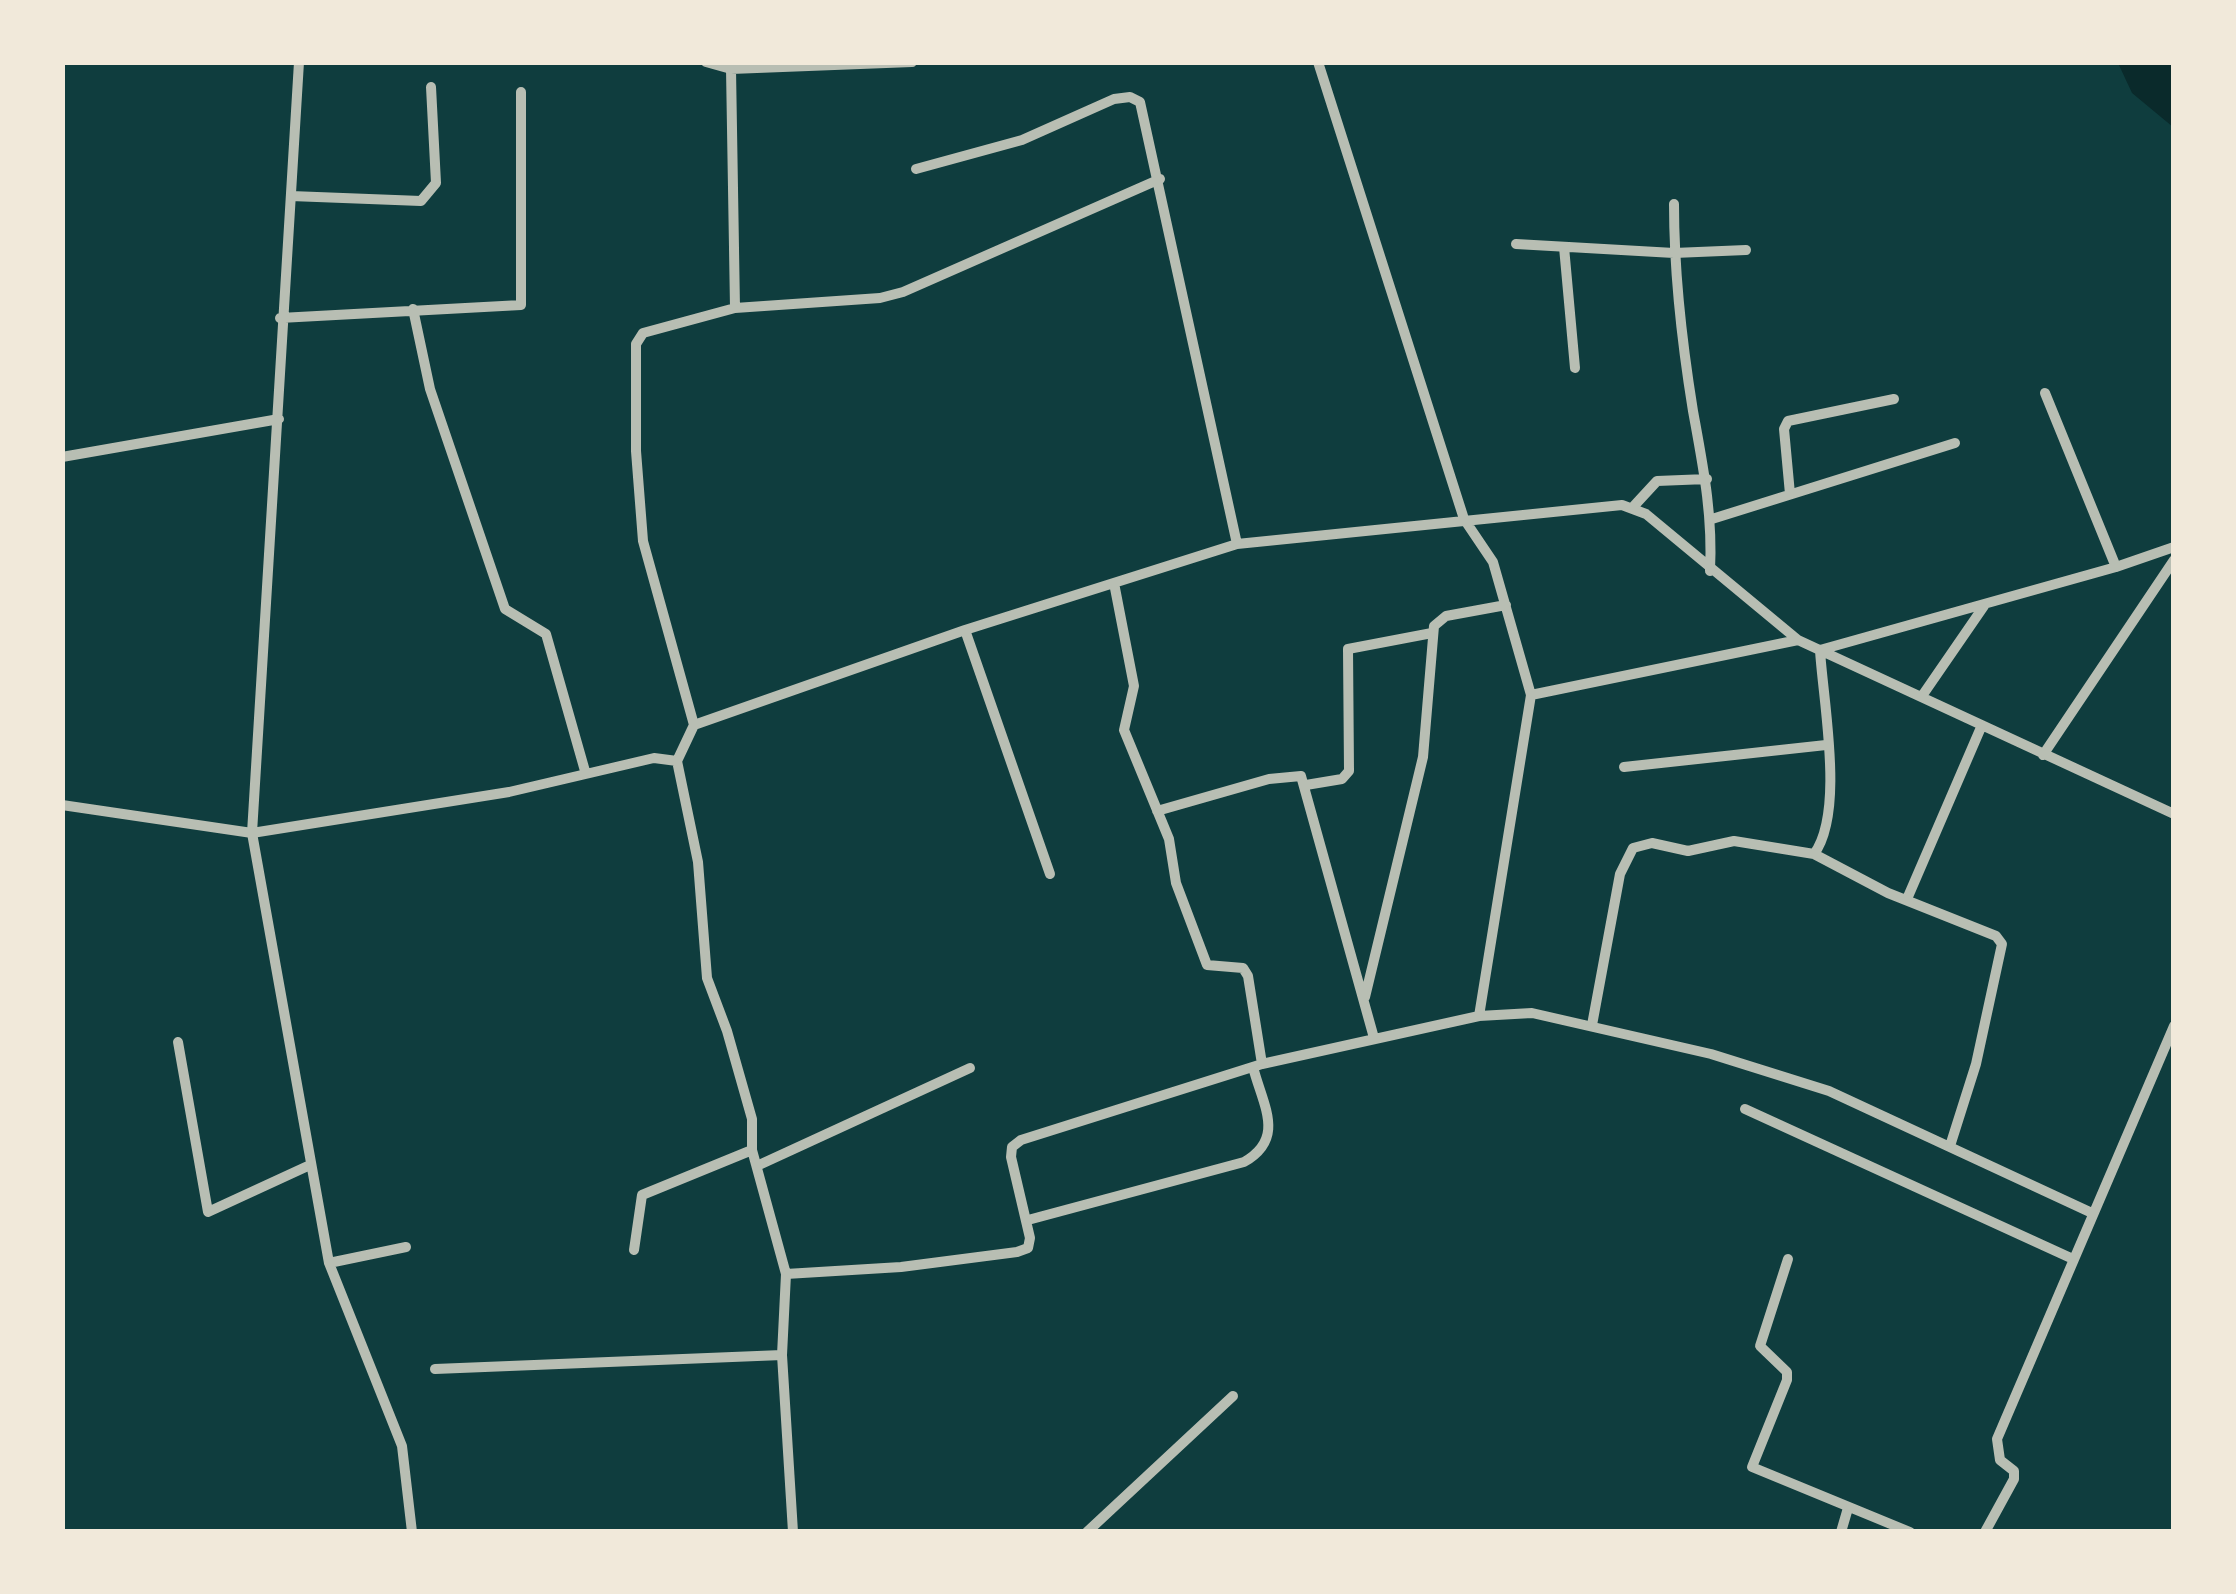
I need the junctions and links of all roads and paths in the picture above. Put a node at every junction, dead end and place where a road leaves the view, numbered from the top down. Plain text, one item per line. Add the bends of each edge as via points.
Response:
1 (300, 62) edge
2 (706, 62) edge
3 (912, 62) edge
4 (1318, 62) edge
5 (731, 69) junction
6 (431, 87) dead end
7 (521, 92) dead end
8 (916, 169) dead end
9 (1160, 179) junction
10 (291, 196) junction
11 (1674, 204) dead end
12 (1516, 244) dead end
13 (1564, 247) junction
14 (1746, 250) dead end
15 (1674, 253) junction
16 (735, 308) junction
17 (413, 309) junction
18 (280, 318) junction
19 (1576, 368) dead end
20 (2045, 393) dead end
21 (1894, 399) dead end
22 (278, 418) junction
23 (1955, 443) dead end
24 (62, 457) edge
25 (1707, 480) junction
26 (1790, 494) junction
27 (1634, 508) junction
28 (1464, 519) junction
29 (1712, 519) junction
30 (1237, 544) junction
31 (2174, 547) edge
32 (2174, 560) edge
33 (2116, 567) junction
34 (1710, 571) junction
35 (1114, 583) junction
36 (1506, 605) junction
37 (1984, 606) junction
38 (965, 630) junction
39 (1432, 633) junction
40 (1798, 640) junction
41 (1820, 650) junction
42 (1531, 695) junction
43 (1922, 696) junction
44 (694, 725) junction
45 (1982, 725) junction
46 (1826, 745) junction
47 (2043, 755) junction
48 (677, 761) junction
49 (1624, 767) dead end
50 (585, 771) junction
51 (1306, 785) junction
52 (62, 805) edge
53 (1157, 811) junction
54 (2174, 814) edge
55 (252, 833) junction
56 (1814, 854) junction
57 (1050, 874) dead end
58 (1907, 898) junction
59 (1365, 997) junction
60 (1478, 1016) junction
61 (1592, 1025) junction
62 (2174, 1026) edge
63 (1374, 1038) junction
64 (178, 1042) dead end
65 (1258, 1066) junction
66 (970, 1068) dead end
67 (1745, 1109) dead end
68 (1950, 1146) junction
69 (752, 1150) junction
70 (310, 1165) junction
71 (760, 1165) junction
72 (2092, 1213) junction
73 (1028, 1220) junction
74 (406, 1247) dead end
75 (634, 1250) dead end
76 (1788, 1259) dead end
77 (2073, 1260) junction
78 (329, 1263) junction
79 (786, 1274) junction
80 (782, 1355) junction
81 (435, 1368) dead end
82 (1233, 1396) dead end
83 (1848, 1508) junction
84 (412, 1532) edge
85 (793, 1532) edge
86 (1086, 1532) edge
87 (1841, 1532) edge
88 (1910, 1532) edge
89 (1986, 1532) edge

1 - 10 street
2 - 5 street
3 - 5 street
4 - 28 street
5 - 16 street
6 - 10 street via 431,193 420,201
7 - 17 street via 520,304
8 - 9 street via 1022,140 1130,97 1144,106
9 - 16 street via 903,292
9 - 30 street
10 - 18 street
11 - 15 street
12 - 13 street
13 - 15 street
13 - 19 street
14 - 15 street
15 - 25 street
16 - 44 street via 643,333 636,344 643,540
17 - 18 street
17 - 50 street via 430,389 505,609 546,634
18 - 22 street
20 - 33 street
21 - 26 street via 1788,420
22 - 24 street
22 - 55 street
23 - 26 street
25 - 27 street via 1657,481
25 - 29 street
26 - 29 street
27 - 28 street
27 - 34 street
28 - 30 street
28 - 36 street via 1487,550
29 - 34 street
30 - 35 street
31 - 33 street
32 - 47 street
33 - 37 street
34 - 40 street
35 - 38 street
35 - 53 street via 1134,686 1124,730
36 - 39 street via 1446,616
36 - 42 street
37 - 41 street
37 - 43 street
38 - 44 street
38 - 57 street
39 - 51 street via 1348,649 1349,771
39 - 59 street via 1422,757
40 - 41 street
40 - 42 street
41 - 43 street
41 - 46 street
42 - 60 street
43 - 45 street
44 - 48 street
45 - 47 street
45 - 58 street
46 - 49 street
46 - 56 street via 1828,810
47 - 54 street
48 - 50 street via 654,758
48 - 69 street via 698,862 706,978 752,1120
50 - 55 street via 508,792
51 - 53 street via 1292,774
51 - 59 street
52 - 55 street
53 - 65 street via 1207,965 1243,968 1248,976
55 - 70 street
56 - 58 street
56 - 61 street via 1753,842 1688,851 1652,843 1633,848 1620,874
58 - 68 street via 2002,944
59 - 63 street
60 - 61 street via 1532,1012
60 - 63 street
61 - 68 street via 1829,1091
62 - 72 street
63 - 65 street
64 - 70 street via 208,1212
65 - 73 street via 1270,1132 1260,1152 1244,1162
65 - 73 street via 1021,1140 1011,1157
66 - 71 street
67 - 77 street
68 - 72 street
69 - 71 street
69 - 75 street via 642,1195
70 - 78 street
71 - 79 street
72 - 77 street
73 - 79 street via 1028,1248 1017,1252
74 - 78 street
76 - 83 street via 1760,1346 1787,1380 1752,1467
77 - 89 street via 1997,1439 2014,1479
78 - 84 street via 402,1446
79 - 80 street
80 - 81 street
80 - 85 street
82 - 86 street
83 - 87 street
83 - 88 street

